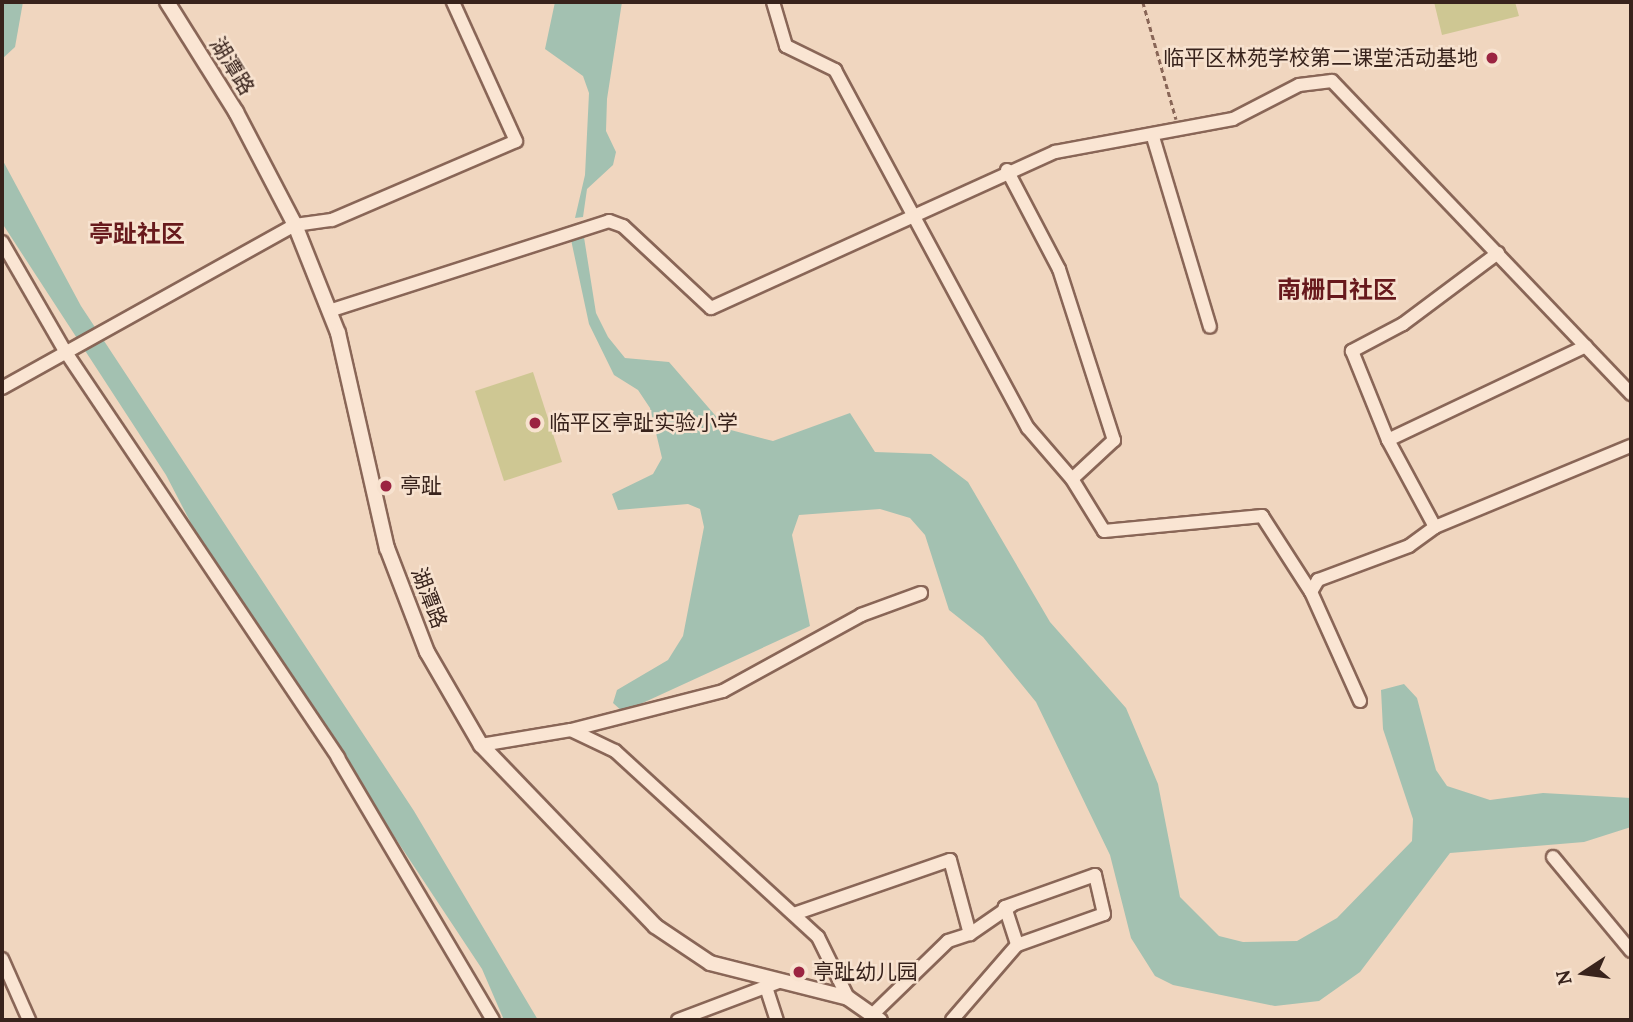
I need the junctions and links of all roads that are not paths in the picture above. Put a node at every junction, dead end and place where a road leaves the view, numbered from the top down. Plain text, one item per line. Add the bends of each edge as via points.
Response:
1 (167, 2) edge
2 (453, 2) edge
3 (773, 2) edge
4 (1153, 137) junction
5 (1007, 170) junction
6 (908, 217) junction
7 (295, 225) junction
8 (2, 243) edge
9 (1499, 253) junction
10 (329, 311) junction
11 (1210, 327) dead end
12 (1586, 346) junction
13 (65, 351) junction
14 (2, 388) edge
15 (1631, 394) edge
16 (1388, 440) junction
17 (1631, 446) edge
18 (1072, 479) junction
19 (1435, 527) junction
20 (1311, 592) junction
21 (921, 593) dead end
22 (1360, 701) dead end
23 (571, 730) junction
24 (481, 745) junction
25 (1553, 857) dead end
26 (1009, 906) junction
27 (794, 914) junction
28 (970, 934) junction
29 (1017, 945) junction
30 (1631, 951) edge
31 (2, 959) edge
32 (781, 981) junction
33 (766, 987) junction
34 (848, 998) junction
35 (876, 1018) edge
36 (29, 1020) edge
37 (493, 1020) edge
38 (678, 1020) edge
39 (777, 1020) edge
40 (951, 1020) edge

1 - 7 street, 湖潭路 via 236,112
2 - 7 street via 516,141 332,220
3 - 6 street via 786,46 835,70
4 - 5 street via 1055,152
4 - 9 street via 1233,119 1299,85 1332,81
4 - 11 street
5 - 6 street
5 - 18 street via 1059,269 1114,440
6 - 10 street via 711,308 623,226 609,221
6 - 18 street via 1028,428
7 - 10 street, 湖潭路
7 - 13 street
8 - 13 street
9 - 12 street
9 - 16 street via 1403,324 1352,351
10 - 24 street, 湖潭路 via 387,548 427,652
12 - 15 street
12 - 16 street
13 - 14 street
13 - 37 street via 338,758
16 - 19 street
17 - 19 street
18 - 20 street via 1104,531 1262,516
19 - 20 street via 1409,546 1318,580
20 - 22 street
21 - 23 street via 828,632 723,691
23 - 24 street
23 - 27 street via 615,751
24 - 32 street, 湖潭路 via 655,926 710,963
25 - 30 street
26 - 28 street
26 - 29 street
26 - 29 street via 1095,876 1104,914
27 - 28 street via 950,860
27 - 34 street via 818,937
28 - 35 street via 947,941
29 - 40 street
31 - 36 street
32 - 33 street
32 - 34 street, 湖潭路
33 - 38 street
33 - 39 street
34 - 35 street, 湖潭路

